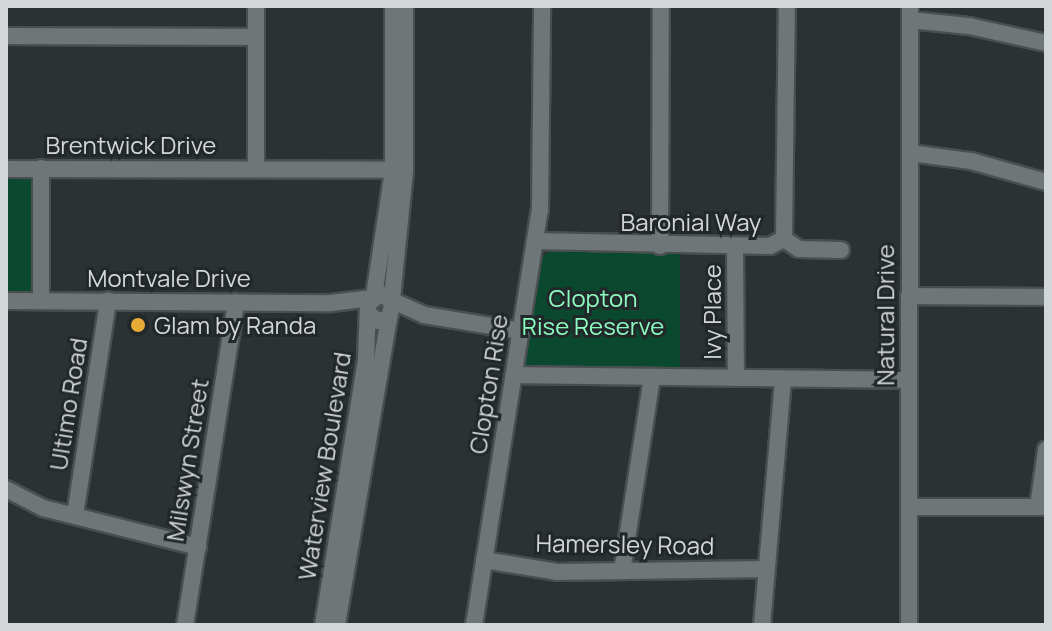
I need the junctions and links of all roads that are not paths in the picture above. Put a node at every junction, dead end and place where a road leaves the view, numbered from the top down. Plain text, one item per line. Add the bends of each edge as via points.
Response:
1 (256, 6) edge
2 (542, 6) edge
3 (661, 6) edge
4 (787, 6) edge
5 (399, 13) edge
6 (910, 13) edge
7 (6, 36) edge
8 (256, 37) junction
9 (1046, 43) edge
10 (910, 153) junction
11 (41, 168) junction
12 (6, 169) edge
13 (256, 169) junction
14 (399, 170) junction
15 (1046, 182) edge
16 (784, 239) junction
17 (535, 241) junction
18 (660, 246) junction
19 (735, 246) junction
20 (841, 250) dead end
21 (910, 296) junction
22 (1046, 297) edge
23 (6, 301) edge
24 (41, 301) junction
25 (108, 301) junction
26 (236, 302) junction
27 (371, 306) junction
28 (391, 309) junction
29 (522, 331) junction
30 (515, 375) junction
31 (652, 378) junction
32 (736, 378) junction
33 (783, 379) junction
34 (909, 380) junction
35 (1046, 450) edge
36 (353, 484) junction
37 (6, 489) edge
38 (909, 507) junction
39 (1042, 507) edge
40 (75, 515) junction
41 (198, 547) junction
42 (484, 560) junction
43 (767, 569) junction
44 (622, 571) junction
45 (185, 625) edge
46 (323, 625) edge
47 (337, 625) edge
48 (474, 625) edge
49 (762, 625) edge
50 (909, 625) edge

1 - 8 street
2 - 17 street, Clopton Rise via 542,184
3 - 18 street
4 - 16 street
5 - 14 street, Waterview Boulevard
6 - 9 street
6 - 10 street, Natural Drive
7 - 8 street
8 - 13 street
10 - 15 street via 971,161
10 - 21 street, Natural Drive
11 - 12 street, Brentwick Drive
11 - 13 street, Brentwick Drive
11 - 24 street
13 - 14 street, Brentwick Drive
14 - 27 street, Waterview Boulevard
14 - 28 street, Waterview Boulevard
16 - 19 street, Baronial Way via 770,246
16 - 20 street, Baronial Way via 799,249
17 - 18 street, Baronial Way
17 - 29 street, Clopton Rise
18 - 19 street, Baronial Way
19 - 32 street, Ivy Place
21 - 22 street
21 - 34 street, Natural Drive
23 - 24 street, Montvale Drive
24 - 25 street, Montvale Drive
25 - 26 street, Montvale Drive
25 - 40 street, Ultimo Road
26 - 27 street, Montvale Drive
26 - 41 street, Milswyn Street
27 - 28 street
27 - 28 street via 378,321
27 - 36 street, Waterview Boulevard
28 - 29 street
28 - 36 street, Waterview Boulevard
29 - 30 street, Clopton Rise
30 - 31 street
30 - 42 street, Clopton Rise
31 - 32 street
31 - 44 street
32 - 33 street
33 - 34 street
33 - 43 street
34 - 38 street, Natural Drive
35 - 39 street
36 - 46 street, Waterview Boulevard
36 - 47 street, Waterview Boulevard
37 - 40 street via 26,502
38 - 39 street
38 - 50 street, Natural Drive
40 - 41 street
41 - 45 street, Milswyn Street
42 - 44 street, Hamersley Road via 557,572
42 - 48 street, Clopton Rise
43 - 44 street, Hamersley Road
43 - 49 street

